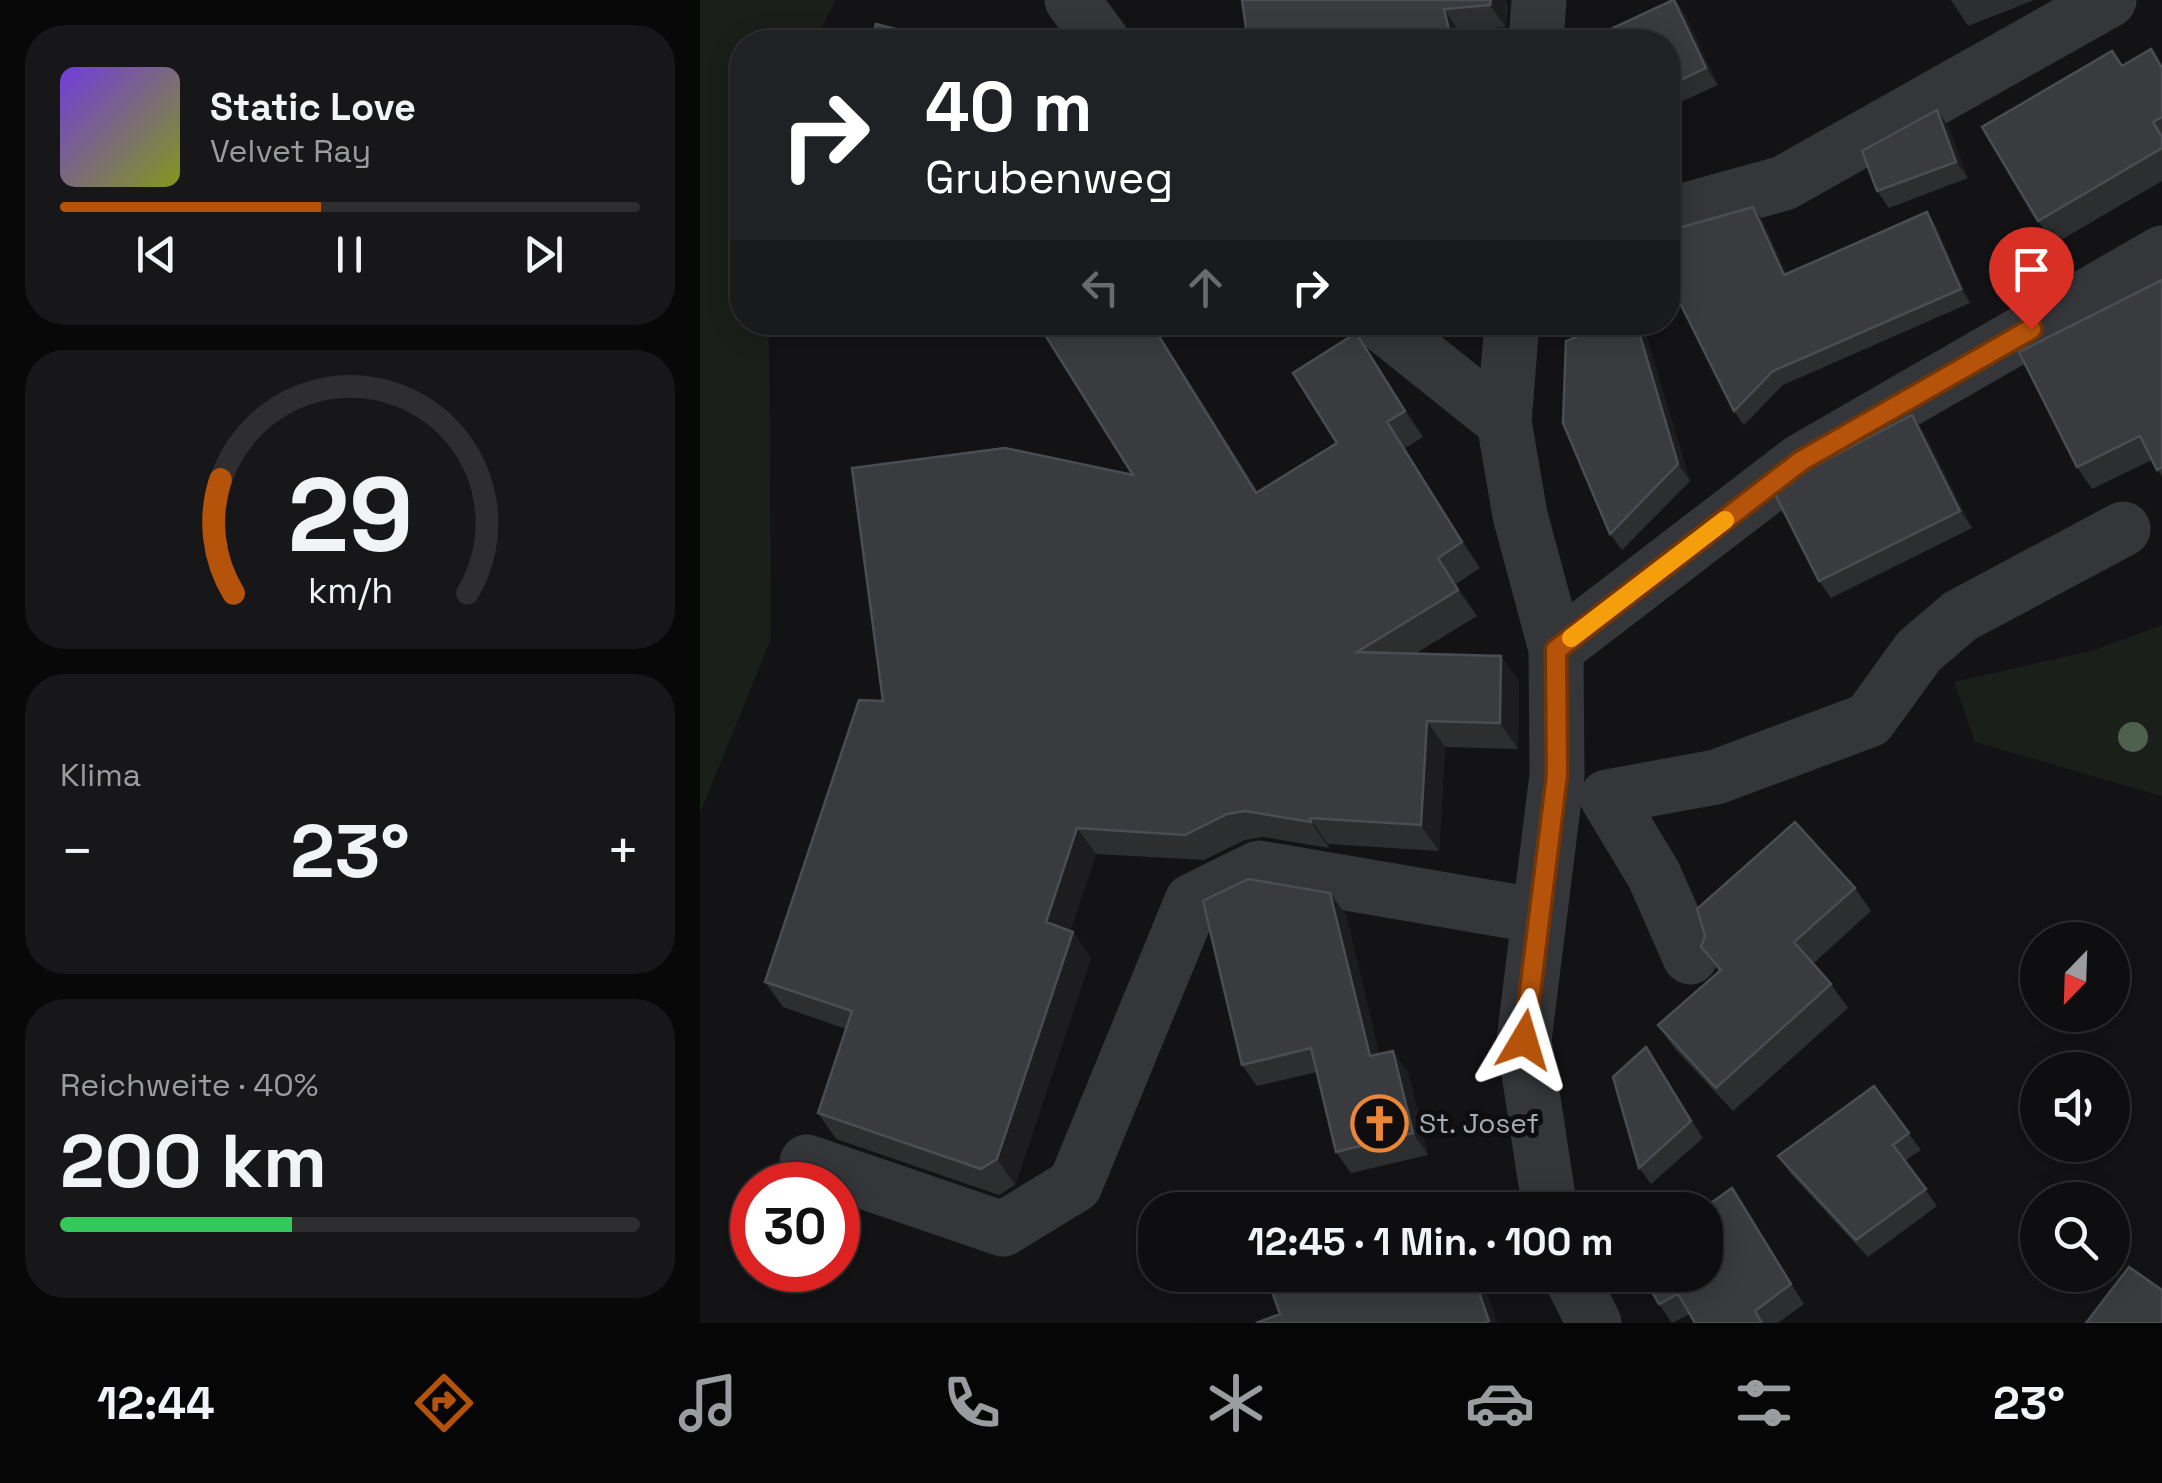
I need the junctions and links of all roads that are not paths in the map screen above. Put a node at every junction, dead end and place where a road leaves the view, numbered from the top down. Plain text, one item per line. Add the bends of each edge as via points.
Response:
1 (1072, 0) edge
2 (1539, 0) edge
3 (2109, 0) edge
4 (1094, 30) edge
5 (1537, 30) edge
6 (1680, 211) edge
7 (2162, 253) edge
8 (1395, 335) edge
9 (1511, 335) edge
10 (1504, 422) junction
11 (2124, 529) dead end
12 (1556, 650) junction
13 (1581, 794) junction
14 (1539, 916) junction
15 (1690, 957) dead end
16 (860, 1180) edge
17 (1547, 1192) edge
18 (1578, 1292) edge
19 (1594, 1323) edge

1 - 4 street
2 - 5 street
3 - 6 street via 1784,184
7 - 12 street via 1801,461
8 - 10 street
9 - 10 street
10 - 12 street via 1520,515
11 - 13 street via 1960,616 1919,651 1870,720 1716,777
12 - 13 street
13 - 14 street
13 - 15 street via 1654,875
14 - 16 street via 1259,868 1192,901 1075,1185 1003,1229
14 - 17 street via 1524,1040
18 - 19 street

